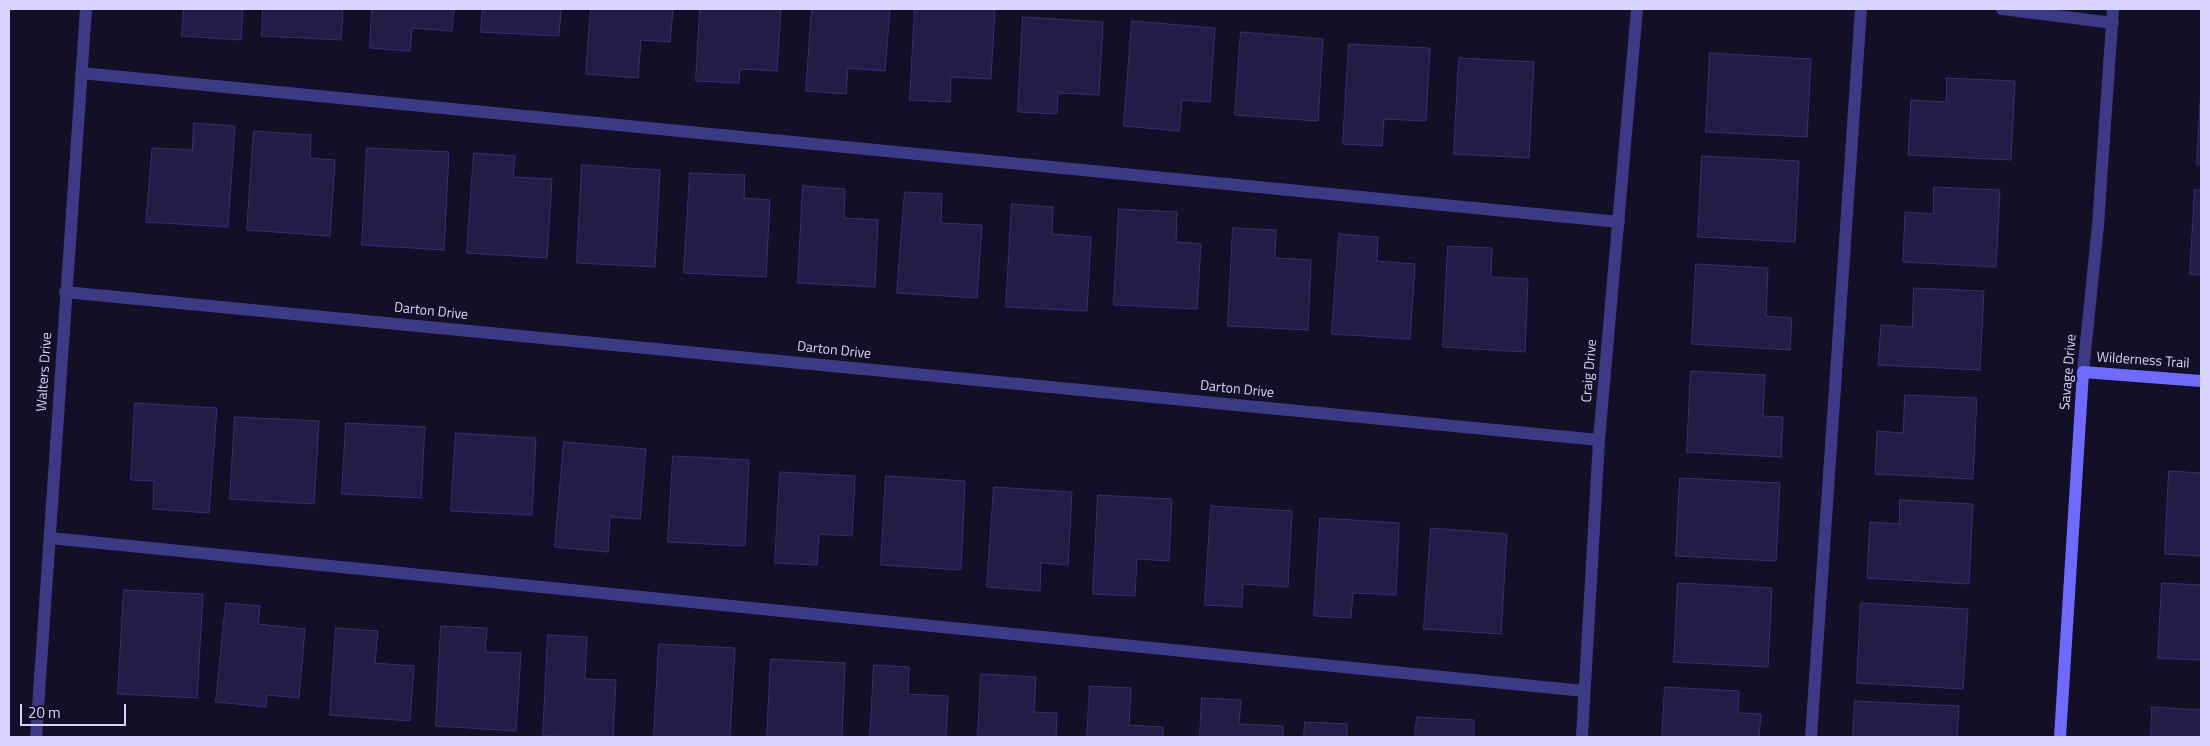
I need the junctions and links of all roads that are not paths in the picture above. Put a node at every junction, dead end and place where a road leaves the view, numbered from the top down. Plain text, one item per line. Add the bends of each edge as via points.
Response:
1 (86, 9) edge
2 (1637, 9) edge
3 (1861, 9) edge
4 (2002, 9) edge
5 (2113, 9) edge
6 (2113, 22) junction
7 (81, 73) junction
8 (1618, 222) junction
9 (65, 292) junction
10 (2083, 372) junction
11 (2201, 381) edge
12 (1599, 440) junction
13 (50, 538) junction
14 (1584, 691) junction
15 (36, 737) edge
16 (1582, 737) edge
17 (1811, 737) edge
18 (2060, 737) edge

1 - 7 street, Walters Drive
2 - 8 street, Craig Drive
3 - 17 street
4 - 6 street
5 - 6 street, Savage Drive
6 - 10 street, Savage Drive
7 - 8 street
7 - 9 street, Walters Drive
8 - 12 street, Craig Drive
9 - 12 street, Darton Drive
9 - 13 street, Walters Drive
10 - 11 street, Wilderness Trail
10 - 18 street, Savage Drive
12 - 14 street, Craig Drive
13 - 14 street
13 - 15 street, Walters Drive
14 - 16 street, Craig Drive

